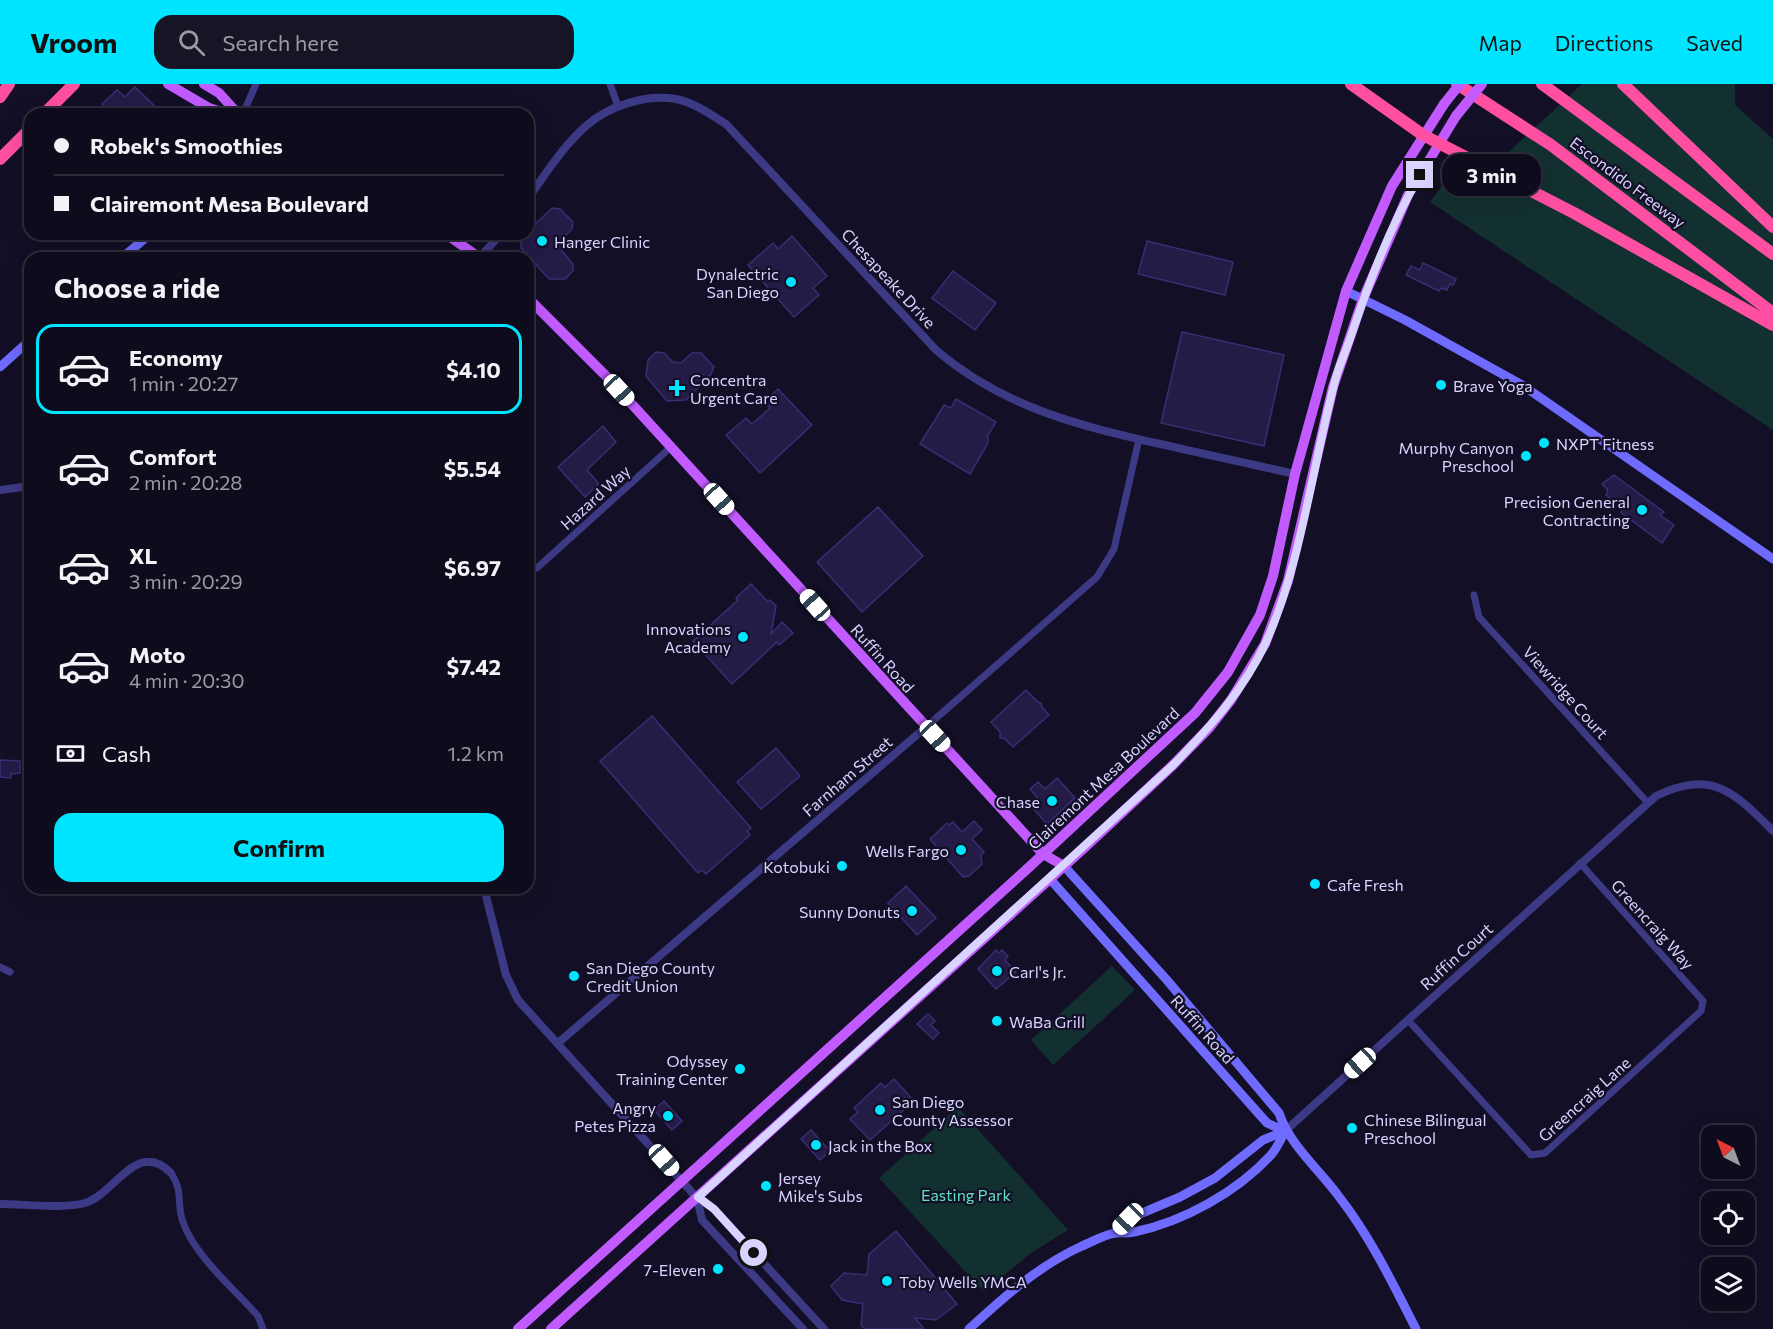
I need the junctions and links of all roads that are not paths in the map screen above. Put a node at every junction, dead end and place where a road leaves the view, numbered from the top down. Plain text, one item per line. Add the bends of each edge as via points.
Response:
1 (9, 84) edge
2 (74, 84) edge
3 (168, 84) edge
4 (204, 84) edge
5 (256, 84) edge
6 (610, 84) edge
7 (1352, 84) edge
8 (1459, 84) edge
9 (1482, 84) edge
10 (1542, 84) edge
11 (1623, 84) edge
12 (0, 97) edge
13 (618, 106) junction
14 (50, 108) edge
15 (209, 108) edge
16 (233, 108) edge
17 (246, 108) edge
18 (24, 135) edge
19 (1423, 135) junction
20 (1438, 143) junction
21 (0, 159) edge
22 (534, 190) edge
23 (1773, 226) edge
24 (143, 240) edge
25 (454, 240) edge
26 (496, 240) edge
27 (129, 252) edge
28 (471, 252) edge
29 (484, 252) edge
30 (1773, 254) edge
31 (1346, 291) junction
32 (1363, 299) junction
33 (534, 304) edge
34 (1773, 313) edge
35 (1773, 325) edge
36 (24, 345) edge
37 (0, 366) edge
38 (1139, 439) junction
39 (671, 447) junction
40 (1294, 474) junction
41 (24, 487) edge
42 (0, 490) edge
43 (1773, 559) edge
44 (537, 568) dead end
45 (1474, 595) dead end
46 (926, 727) junction
47 (1648, 802) junction
48 (1773, 831) edge
49 (1043, 854) junction
50 (1580, 863) junction
51 (1064, 866) junction
52 (1050, 879) junction
53 (486, 894) edge
54 (0, 967) edge
55 (10, 972) dead end
56 (1703, 1004) joint
57 (1408, 1020) junction
58 (558, 1043) junction
59 (1285, 1131) junction
60 (171, 1173) joint
61 (683, 1181) junction
62 (698, 1197) junction
63 (0, 1204) edge
64 (1114, 1233) junction
65 (263, 1329) edge
66 (518, 1329) edge
67 (551, 1329) edge
68 (803, 1329) edge
69 (824, 1329) edge
70 (969, 1329) edge
71 (1416, 1329) edge

1 - 12 highway
2 - 14 highway
3 - 15 main road
4 - 16 main road
5 - 17 street
6 - 13 street
7 - 19 highway
8 - 19 main road, Clairemont Mesa Boulevard, bridge
8 - 34 highway, Escondido Freeway via 1551,145
9 - 20 main road, bridge
10 - 30 highway, Escondido Freeway
11 - 23 highway
13 - 22 street, Chesapeake Drive via 584,127
13 - 38 street, Chesapeake Drive via 676,99 709,113 726,124 899,312 954,365 1033,410
18 - 21 highway
19 - 20 highway
19 - 31 main road, Clairemont Mesa Boulevard via 1392,186
20 - 32 main road via 1408,195
20 - 35 highway via 1574,213
24 - 27 main road
25 - 28 main road
26 - 29 street
31 - 32 main road
31 - 40 main road, Clairemont Mesa Boulevard
32 - 43 main road via 1542,398
32 - 51 main road via 1333,387 1288,581 1265,644 1232,700 1210,727
33 - 39 main road, Ruffin Road
36 - 37 main road
38 - 40 street, Chesapeake Drive
38 - 46 street, Farnham Street via 1114,549 1097,577
39 - 44 street, Hazard Way
39 - 46 main road, Ruffin Road
40 - 49 main road, Clairemont Mesa Boulevard via 1273,576 1251,634 1228,672 1195,713
41 - 42 street
45 - 47 street, Viewridge Court via 1479,617
46 - 49 main road, Ruffin Road
46 - 58 street, Farnham Street
47 - 48 street, Ruffin Court via 1685,784 1715,786 1742,800
47 - 50 street, Ruffin Court
49 - 51 main road, Ruffin Road
49 - 52 main road, Ruffin Road
49 - 61 main road, Clairemont Mesa Boulevard
50 - 56 street, Greencraig Way
50 - 57 street, Ruffin Court
51 - 52 main road
51 - 59 main road, Ruffin Road via 1279,1113
52 - 59 main road, Ruffin Road via 1267,1123
52 - 62 main road
53 - 58 street via 512,989
54 - 55 street
56 - 57 street, Greencraig Lane via 1701,1011 1550,1149 1531,1155
57 - 59 street, Ruffin Court
58 - 61 street
59 - 64 main road via 1263,1140 1215,1178 1128,1219
59 - 64 main road via 1273,1153 1222,1194 1160,1224 1132,1233
59 - 71 main road, Ruffin Road via 1341,1198
60 - 63 street via 165,1167 146,1162 136,1164 85,1203
60 - 65 street via 179,1184 182,1221 194,1243 258,1316
61 - 62 street
61 - 66 main road, Clairemont Mesa Boulevard
62 - 67 main road
62 - 68 street via 702,1220
62 - 69 street via 714,1209
64 - 70 main road via 1037,1271

